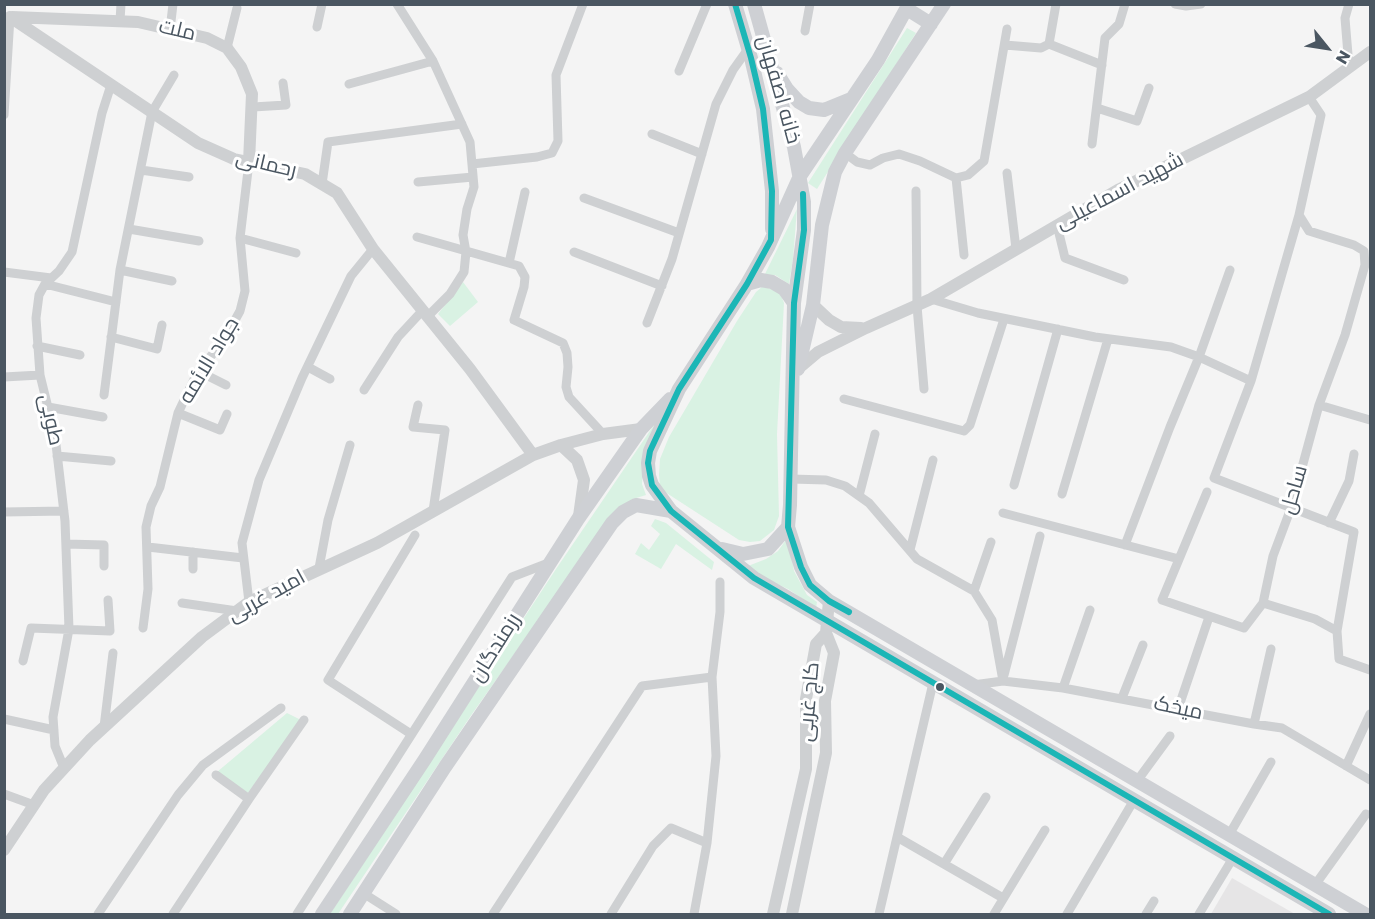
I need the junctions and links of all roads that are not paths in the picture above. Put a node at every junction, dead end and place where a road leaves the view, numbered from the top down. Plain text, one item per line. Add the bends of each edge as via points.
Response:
1 (121, 4) edge
2 (173, 4) edge
3 (322, 4) edge
4 (397, 4) edge
5 (583, 4) edge
6 (707, 4) edge
7 (735, 4) edge
8 (754, 4) edge
9 (810, 4) edge
10 (944, 4) edge
11 (1056, 4) edge
12 (1125, 4) edge
13 (1175, 4) edge
14 (1201, 4) edge
15 (1349, 4) edge
16 (908, 7) edge
17 (237, 8) dead end
18 (7, 17) edge
19 (120, 21) junction
20 (931, 24) junction
21 (317, 27) dead end
22 (1007, 29) dead end
23 (170, 30) junction
24 (805, 31) dead end
25 (1005, 45) junction
26 (1049, 45) junction
27 (227, 48) junction
28 (748, 49) junction
29 (1371, 51) edge
30 (768, 59) junction
31 (434, 61) junction
32 (1102, 64) junction
33 (1349, 67) junction
34 (679, 71) dead end
35 (174, 75) dead end
36 (283, 83) dead end
37 (349, 84) dead end
38 (111, 85) junction
39 (1149, 87) dead end
40 (1309, 97) junction
41 (852, 98) junction
42 (253, 107) junction
43 (1097, 108) junction
44 (152, 112) junction
45 (4, 115) edge
46 (462, 123) junction
47 (652, 134) dead end
48 (1092, 144) dead end
49 (845, 153) junction
50 (702, 154) junction
51 (249, 162) junction
52 (472, 164) junction
53 (141, 170) junction
54 (1007, 173) dead end
55 (800, 176) junction
56 (189, 177) dead end
57 (473, 177) junction
58 (956, 178) junction
59 (418, 182) dead end
60 (322, 184) junction
61 (916, 191) dead end
62 (525, 192) dead end
63 (584, 198) dead end
64 (1299, 215) junction
65 (1058, 225) junction
66 (129, 229) junction
67 (679, 233) junction
68 (417, 237) dead end
69 (240, 238) junction
70 (771, 240) junction
71 (200, 241) dead end
72 (373, 249) junction
73 (1016, 249) junction
74 (466, 252) junction
75 (574, 252) dead end
76 (296, 253) dead end
77 (964, 255) dead end
78 (1371, 255) edge
79 (509, 263) junction
80 (1365, 265) junction
81 (120, 270) junction
82 (1230, 270) dead end
83 (4, 272) edge
84 (172, 280) dead end
85 (1124, 280) dead end
86 (48, 281) junction
87 (747, 284) junction
88 (662, 286) junction
89 (931, 299) junction
90 (116, 302) junction
91 (794, 303) junction
92 (813, 305) junction
93 (917, 306) junction
94 (425, 314) junction
95 (1004, 319) junction
96 (647, 323) dead end
97 (162, 325) dead end
98 (866, 328) junction
99 (1058, 329) junction
100 (111, 337) junction
101 (1108, 339) junction
102 (37, 346) junction
103 (80, 355) dead end
104 (1199, 357) junction
105 (308, 367) junction
106 (799, 368) junction
107 (198, 371) junction
108 (40, 375) junction
109 (4, 377) edge
110 (330, 379) dead end
111 (1251, 381) junction
112 (226, 385) dead end
113 (792, 385) junction
114 (679, 389) junction
115 (924, 389) dead end
116 (364, 390) dead end
117 (104, 395) dead end
118 (844, 399) dead end
119 (418, 405) dead end
120 (1319, 405) junction
121 (48, 407) junction
122 (178, 413) junction
123 (227, 414) dead end
124 (102, 417) dead end
125 (1371, 420) edge
126 (642, 429) junction
127 (603, 434) junction
128 (875, 434) dead end
129 (350, 445) dead end
130 (561, 445) junction
131 (1354, 454) dead end
132 (533, 455) junction
133 (57, 456) junction
134 (933, 460) dead end
135 (111, 461) dead end
136 (791, 479) junction
137 (1014, 485) dead end
138 (1207, 492) dead end
139 (1062, 494) dead end
140 (859, 496) junction
141 (1291, 508) junction
142 (433, 511) junction
143 (671, 511) junction
144 (4, 512) edge
145 (64, 512) junction
146 (1003, 513) dead end
147 (578, 519) junction
148 (1329, 523) junction
149 (788, 527) junction
150 (415, 535) dead end
151 (1040, 536) dead end
152 (990, 542) dead end
153 (66, 544) junction
154 (1125, 545) junction
155 (148, 547) junction
156 (720, 549) junction
157 (910, 550) junction
158 (194, 552) junction
159 (243, 558) junction
160 (1179, 559) junction
161 (551, 561) junction
162 (104, 567) dead end
163 (319, 568) junction
164 (193, 569) dead end
165 (720, 582) dead end
166 (974, 591) junction
167 (108, 600) dead end
168 (829, 601) junction
169 (249, 602) junction
170 (182, 603) dead end
171 (1263, 603) junction
172 (1090, 610) dead end
173 (237, 611) junction
174 (1209, 617) junction
175 (826, 627) junction
176 (143, 628) dead end
177 (69, 629) junction
178 (1337, 631) junction
179 (1143, 645) dead end
180 (1271, 649) dead end
181 (113, 653) dead end
182 (23, 661) dead end
183 (1371, 670) edge
184 (712, 677) junction
185 (1003, 681) junction
186 (933, 683) junction
187 (973, 685) junction
188 (1063, 688) junction
189 (1122, 698) junction
190 (280, 708) dead end
191 (1178, 709) junction
192 (1371, 714) edge
193 (4, 719) edge
194 (304, 720) dead end
195 (1254, 724) junction
196 (104, 727) junction
197 (54, 730) junction
198 (411, 734) junction
199 (1170, 736) dead end
200 (1271, 762) dead end
201 (1346, 766) junction
202 (64, 768) junction
203 (216, 775) dead end
204 (1371, 780) edge
205 (1137, 781) junction
206 (4, 794) edge
207 (986, 797) dead end
208 (249, 799) junction
209 (1134, 800) junction
210 (34, 806) junction
211 (1366, 814) dead end
212 (1045, 830) dead end
213 (1229, 835) junction
214 (897, 837) junction
215 (707, 843) junction
216 (4, 850) edge
217 (1233, 858) junction
218 (944, 864) junction
219 (780, 882) junction
220 (798, 885) junction
221 (1315, 885) junction
222 (363, 893) junction
223 (1003, 898) junction
224 (1154, 901) dead end
225 (98, 915) edge
226 (173, 915) edge
227 (297, 915) edge
228 (322, 915) edge
229 (350, 915) edge
230 (356, 915) edge
231 (396, 915) edge
232 (493, 915) edge
233 (611, 915) edge
234 (694, 915) edge
235 (773, 915) edge
236 (792, 915) edge
237 (879, 915) edge
238 (994, 915) edge
239 (1067, 915) edge
240 (1146, 915) edge
241 (1199, 915) edge
242 (1329, 915) edge
243 (1365, 915) edge

1 - 19 street
2 - 23 street
3 - 21 street
4 - 31 street
5 - 52 street via 556,75 558,141 552,153
6 - 34 street
7 - 28 main road, خانه اصفهان
8 - 30 main road, خانه اصفهان
9 - 24 street
10 - 20 main road
11 - 26 street
12 - 32 street via 1119,24 1105,38
13 - 14 street
15 - 33 street via 1345,18
16 - 20 main road
16 - 41 main road
17 - 27 street
18 - 19 street, ملت
18 - 38 street, رحمانی
18 - 45 street
19 - 23 street, ملت
20 - 49 main road
22 - 25 street
23 - 27 street, ملت via 207,38
25 - 26 street
25 - 58 street via 984,161 968,175
26 - 32 street
27 - 42 street via 241,67
28 - 50 street via 716,104
28 - 70 main road, خانه اصفهان via 763,109 772,191
29 - 33 street, شهید اسماعیلی
30 - 41 main road via 787,89 809,108 824,110
30 - 55 main road, خانه اصفهان
31 - 37 street
31 - 46 street
32 - 43 street
33 - 40 street, شهید اسماعیلی
35 - 44 street
36 - 42 street via 286,105
38 - 44 street, رحمانی
38 - 86 street, طوبی via 72,252
39 - 43 street via 1137,121
40 - 64 street via 1321,115
40 - 65 street, شهید اسماعیلی via 1118,190
41 - 55 main road
42 - 51 street
43 - 48 street
44 - 51 street, رحمانی via 198,142
44 - 53 street
46 - 52 street via 470,142
46 - 60 street via 328,142
47 - 50 street
49 - 58 street via 870,165 899,154
49 - 92 main road via 835,172 822,225
50 - 67 street
51 - 60 street, رحمانی via 305,174
51 - 69 street, جواد الائمه
52 - 57 street
53 - 56 street
53 - 66 street
54 - 73 street
55 - 70 main road
55 - 91 main road, خانه اصفهان via 804,230
57 - 59 street
57 - 74 street via 463,235
58 - 77 street
60 - 72 street, رحمانی via 337,193
61 - 93 street
62 - 79 street
63 - 67 street
64 - 80 street via 1309,231 1364,250
64 - 111 street
65 - 73 street, شهید اسماعیلی
65 - 85 street via 1065,258
66 - 71 street
66 - 81 street
67 - 88 street
68 - 74 street
69 - 76 street
69 - 107 street, جواد الائمه via 245,291 240,311 223,342
70 - 87 main road
72 - 94 street, رحمانی
72 - 105 street via 351,276
73 - 89 street, شهید اسماعیلی
74 - 79 street
74 - 94 street via 464,272 450,294
75 - 88 street
78 - 80 street, ساحل
79 - 127 street via 519,266 525,277 514,320 563,343 569,397
80 - 120 street, ساحل via 1346,335
81 - 84 street
81 - 90 street
82 - 104 street
83 - 86 street
86 - 90 street
86 - 102 street, طوبی via 39,295
87 - 91 main road via 772,282 784,289
87 - 114 main road
88 - 96 street
89 - 93 street, شهید اسماعیلی
89 - 95 street
90 - 100 street
91 - 113 main road, خانه اصفهان
92 - 98 street via 841,327
92 - 106 main road
93 - 98 street, شهید اسماعیلی
93 - 115 street
94 - 116 street via 399,337
94 - 132 street, رحمانی
95 - 99 street
95 - 118 street via 970,425 964,431
97 - 100 street via 157,349
98 - 106 street, شهید اسماعیلی via 818,352
99 - 101 street
99 - 137 street
100 - 117 street
101 - 104 street via 1172,347
101 - 139 street
102 - 103 street
102 - 108 street, طوبی
104 - 111 street
104 - 154 street
105 - 110 street
105 - 159 street via 259,480 242,543
106 - 113 main road
107 - 112 street
107 - 122 street, جواد الائمه
108 - 109 street
108 - 121 street, طوبی
111 - 141 street via 1214,478
113 - 136 main road, خانه اصفهان
114 - 126 main road, رزمندگان
114 - 143 main road via 648,463 652,485
119 - 142 street via 413,427 445,430
120 - 125 street
120 - 141 street, ساحل
121 - 124 street
121 - 133 street, طوبی
122 - 123 street via 220,430
122 - 155 street, جواد الائمه via 160,487 148,516
126 - 127 street, امید غربی
126 - 147 main road, رزمندگان
127 - 130 street, امید غربی
128 - 140 street
129 - 163 street via 328,520
130 - 132 street, امید غربی
130 - 147 street via 577,460 584,480
131 - 148 street via 1349,481
132 - 142 street, امید غربی
133 - 135 street
133 - 145 street, طوبی
134 - 157 street
136 - 140 street via 826,480
136 - 149 main road, خانه اصفهان
138 - 160 street
140 - 157 street
141 - 148 street
141 - 171 street, ساحل via 1273,556
142 - 163 street, امید غربی via 377,543
143 - 156 main road
143 - 222 main road, رزمندگان via 636,506 612,523
144 - 145 street
145 - 153 street, طوبی
146 - 154 street
147 - 161 main road, رزمندگان
148 - 178 street via 1354,532
149 - 156 main road via 768,549 756,553
149 - 168 main road via 810,585
150 - 198 street via 328,681
151 - 185 street
152 - 166 street
153 - 162 street via 104,545
153 - 177 street, طوبی
154 - 160 street
155 - 158 street
155 - 176 street, جواد الائمه
156 - 175 main road via 754,578
157 - 166 street via 917,559
158 - 159 street
158 - 164 street
159 - 169 street
160 - 174 street, ساحل via 1162,600
161 - 198 street via 512,577
161 - 228 main road, رزمندگان
163 - 169 street, امید غربی
165 - 184 street
166 - 185 street via 992,620
167 - 177 street via 110,631
168 - 175 street
168 - 187 main road
169 - 173 street, امید غربی
170 - 173 street
171 - 174 street, ساحل via 1244,628
171 - 178 street via 1315,619
172 - 188 street
173 - 196 street, امید غربی via 202,637
174 - 191 street
175 - 186 main road
175 - 219 street, کاج غربی via 816,644 806,699 806,769
175 - 220 street, کاج غربی via 834,653 825,701 826,753
177 - 182 street via 31,628
177 - 197 street, طوبی
178 - 183 street via 1340,659
179 - 189 street
180 - 195 street
181 - 196 street
184 - 215 street via 716,756
184 - 232 street via 642,686
185 - 187 street, میخک
185 - 188 street, میخک
186 - 209 main road
186 - 214 street
187 - 205 main road
188 - 189 street, میخک
189 - 191 street, میخک
190 - 225 street via 203,765 178,795
191 - 195 street, میخک
192 - 201 street
193 - 197 street
194 - 208 street
195 - 201 street, میخک via 1282,728
196 - 202 street, امید غربی
197 - 202 street, طوبی via 55,746
198 - 227 street
199 - 205 street
200 - 213 street
201 - 204 street, میخک
202 - 210 street, امید غربی
203 - 208 street
205 - 213 main road
206 - 210 street
207 - 218 street
208 - 226 street
209 - 217 main road
209 - 239 street
210 - 216 street, امید غربی
211 - 221 street
212 - 223 street
213 - 221 main road
214 - 218 street
214 - 237 street
215 - 233 street via 671,828 653,846
215 - 234 street
217 - 241 street
217 - 242 main road
218 - 223 street
219 - 220 street
219 - 235 street, کاج غربی
220 - 236 street, کاج غربی
221 - 243 main road
222 - 229 main road, رزمندگان
222 - 230 street
222 - 231 street
223 - 238 street
224 - 240 street

